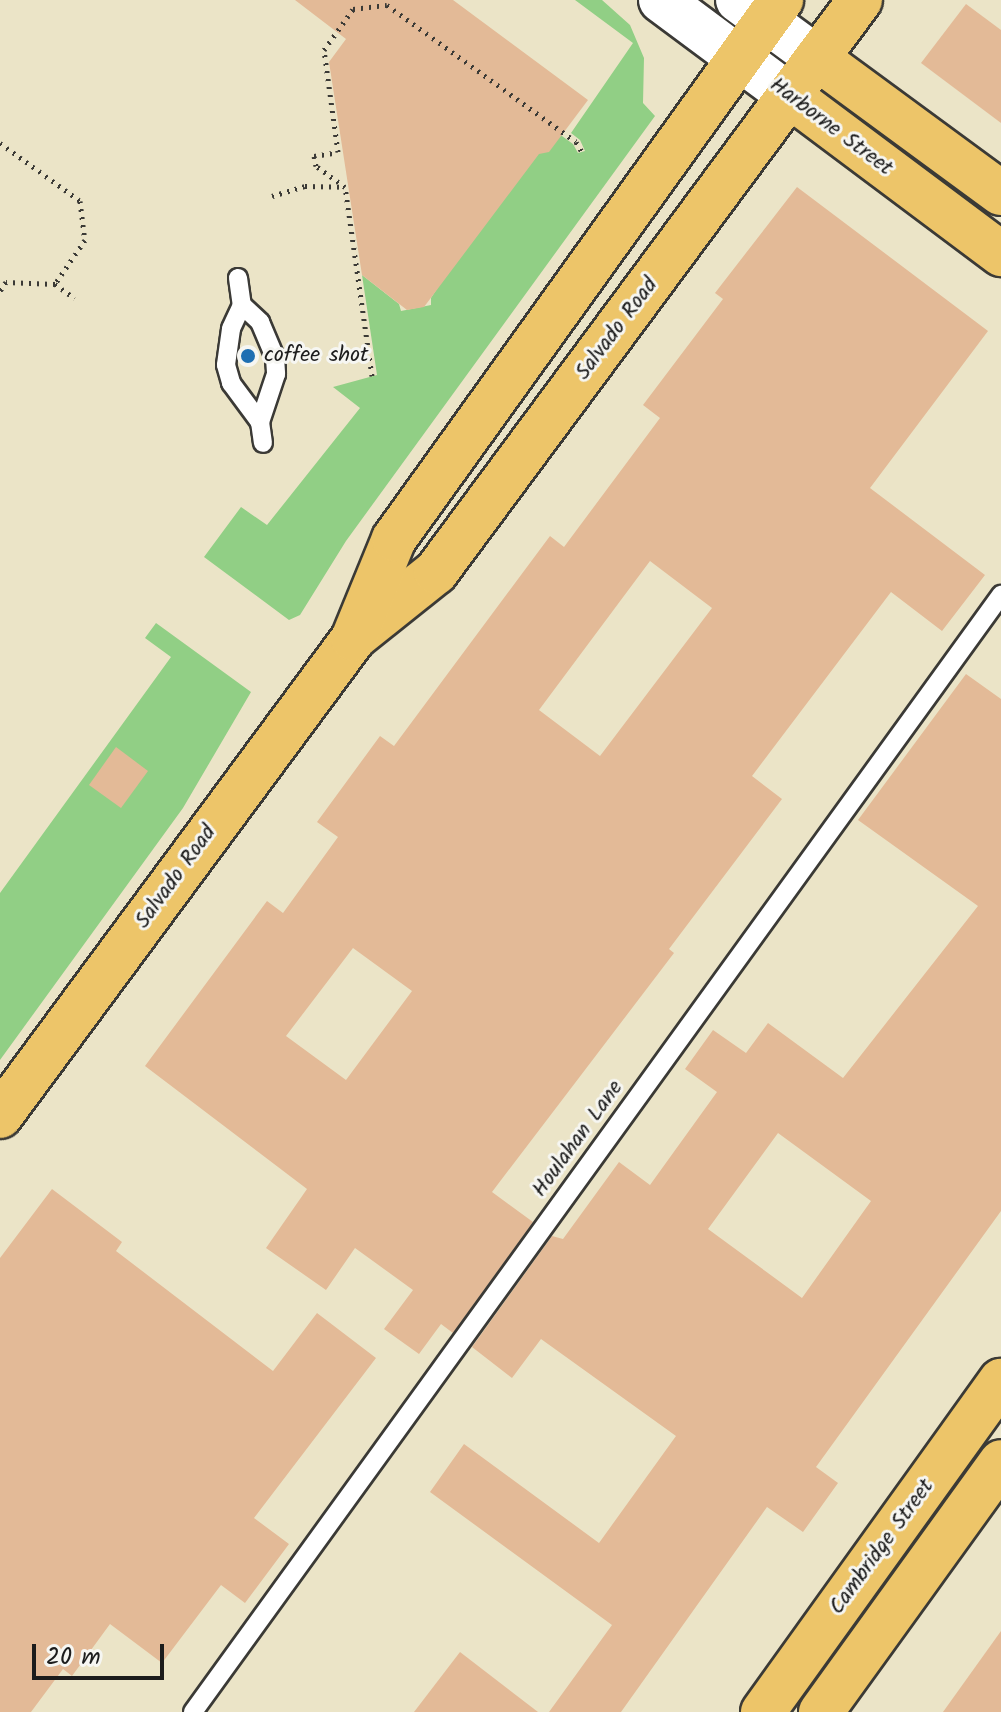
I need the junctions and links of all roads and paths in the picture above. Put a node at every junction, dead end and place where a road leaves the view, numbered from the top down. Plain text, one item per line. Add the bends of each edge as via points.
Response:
1 (661, 0) edge
2 (860, 0) edge
3 (762, 7) edge
4 (739, 58) junction
5 (817, 58) junction
6 (790, 96) junction
7 (0, 143) edge
8 (582, 152) dead end
9 (345, 187) junction
10 (1001, 193) edge
11 (272, 196) dead end
12 (1001, 254) edge
13 (238, 278) dead end
14 (55, 284) junction
15 (0, 291) edge
16 (74, 298) dead end
17 (242, 305) junction
18 (372, 376) dead end
19 (260, 422) junction
20 (263, 443) dead end
21 (1001, 595) edge
22 (353, 639) junction
23 (0, 1116) edge
24 (1001, 1381) edge
25 (1001, 1462) edge
26 (193, 1712) edge
27 (763, 1712) edge
28 (821, 1712) edge

1 - 4 street, Harborne Street
2 - 5 main road, Salvado Road
3 - 4 main road, Salvado Road
3 - 5 street
4 - 6 street, Harborne Street
4 - 22 main road, Salvado Road via 394,539
5 - 6 main road, Salvado Road
5 - 10 main road
6 - 12 main road, Harborne Street
6 - 22 main road, Salvado Road via 436,572
7 - 14 path via 80,201 85,240
8 - 9 path via 576,142 387,5 353,9 324,50 338,152 314,156 316,166
9 - 11 path via 305,186
9 - 18 path
13 - 17 lane
14 - 15 path via 6,282
14 - 16 path
17 - 19 lane via 231,329 226,365 231,383
17 - 19 lane via 260,322 275,358 276,374
19 - 20 lane
21 - 26 lane, Houlahan Lane
22 - 23 main road, Salvado Road
24 - 27 main road, Cambridge Street
25 - 28 main road

